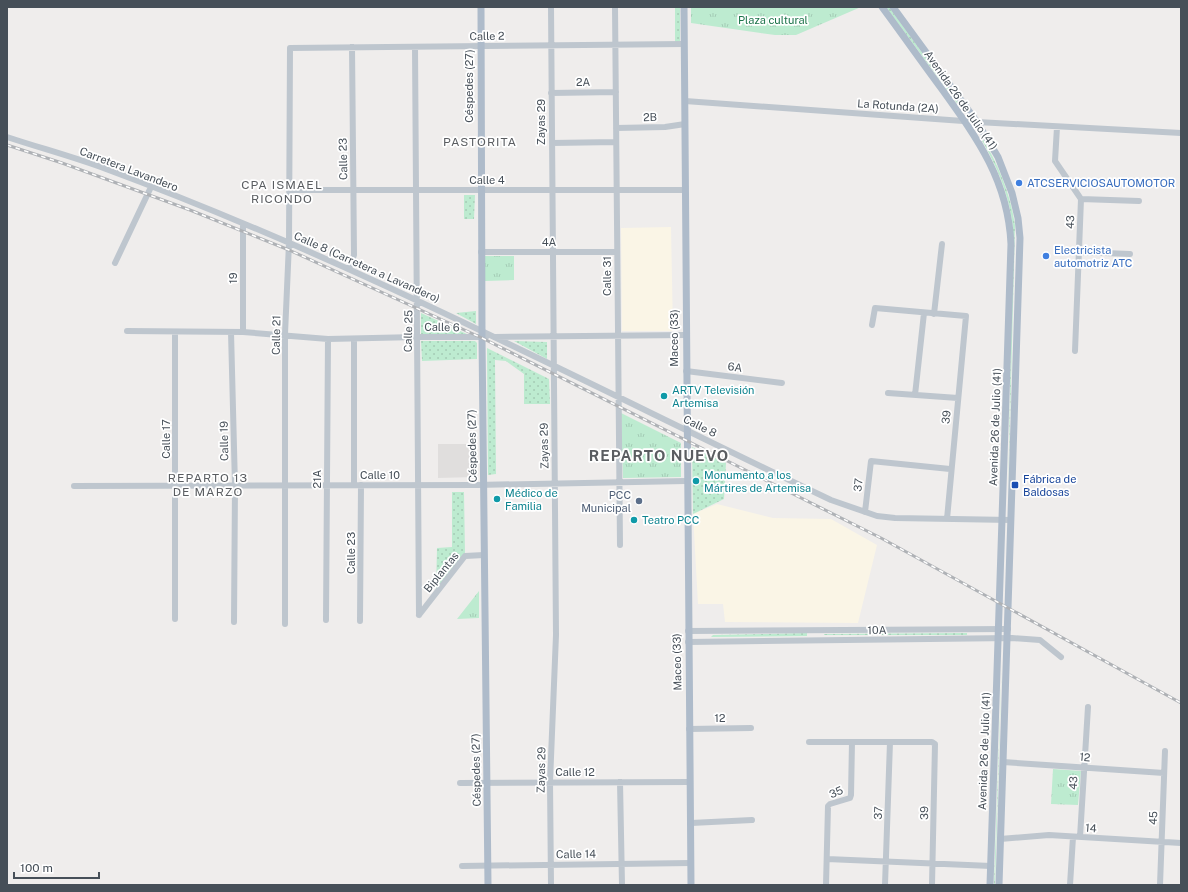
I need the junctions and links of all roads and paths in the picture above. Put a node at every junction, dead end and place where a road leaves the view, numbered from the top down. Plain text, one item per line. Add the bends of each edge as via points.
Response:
1 (481, 7) edge
2 (551, 7) edge
3 (615, 7) edge
4 (684, 7) edge
5 (882, 7) edge
6 (893, 7) edge
7 (684, 44) junction
8 (551, 45) junction
9 (616, 45) junction
10 (480, 46) junction
11 (352, 47) junction
12 (415, 47) junction
13 (290, 48) joint
14 (616, 92) junction
15 (551, 93) junction
16 (685, 101) junction
17 (965, 121) junction
18 (977, 122) junction
19 (685, 124) junction
20 (1057, 127) junction
21 (616, 128) junction
22 (1181, 134) edge
23 (7, 137) edge
24 (616, 142) junction
25 (552, 143) junction
26 (151, 187) junction
27 (289, 190) junction
28 (354, 190) junction
29 (417, 190) junction
30 (481, 190) junction
31 (552, 190) junction
32 (616, 190) junction
33 (685, 190) junction
34 (1081, 199) junction
35 (1138, 201) dead end
36 (243, 225) junction
37 (289, 243) junction
38 (942, 244) dead end
39 (481, 252) junction
40 (552, 252) junction
41 (617, 252) junction
42 (1079, 252) junction
43 (1130, 254) dead end
44 (114, 263) dead end
45 (349, 269) junction
46 (418, 300) junction
47 (924, 313) junction
48 (934, 314) junction
49 (872, 325) dead end
50 (127, 331) dead end
51 (175, 332) junction
52 (231, 332) junction
53 (243, 332) junction
54 (285, 334) junction
55 (482, 334) junction
56 (686, 335) junction
57 (417, 336) junction
58 (617, 336) junction
59 (494, 337) junction
60 (553, 337) junction
61 (328, 339) junction
62 (354, 339) junction
63 (1075, 351) dead end
64 (554, 367) junction
65 (686, 371) junction
66 (782, 383) dead end
67 (888, 393) dead end
68 (915, 395) junction
69 (617, 397) junction
70 (958, 398) junction
71 (686, 430) junction
72 (950, 469) junction
73 (686, 481) junction
74 (619, 482) junction
75 (555, 483) junction
76 (327, 485) junction
77 (358, 485) junction
78 (419, 485) junction
79 (483, 485) junction
80 (74, 486) dead end
81 (176, 486) junction
82 (235, 486) junction
83 (285, 486) junction
84 (865, 512) junction
85 (947, 519) junction
86 (1003, 520) junction
87 (1011, 520) junction
88 (620, 545) dead end
89 (484, 555) junction
90 (419, 615) joint
91 (176, 619) dead end
92 (326, 620) dead end
93 (360, 621) dead end
94 (234, 622) dead end
95 (286, 624) dead end
96 (1008, 629) junction
97 (813, 630) junction
98 (999, 630) junction
99 (688, 631) junction
100 (998, 638) junction
101 (1008, 638) junction
102 (814, 640) junction
103 (688, 642) junction
104 (1061, 657) dead end
105 (1088, 707) dead end
106 (751, 728) dead end
107 (689, 729) junction
108 (809, 742) dead end
109 (852, 742) junction
110 (890, 742) junction
111 (1166, 751) dead end
112 (1003, 762) junction
113 (1084, 767) junction
114 (1164, 773) junction
115 (550, 782) junction
116 (620, 782) junction
117 (690, 782) junction
118 (460, 783) dead end
119 (487, 783) junction
120 (752, 820) dead end
121 (691, 822) junction
122 (1073, 837) junction
123 (1080, 837) junction
124 (1000, 839) junction
125 (1162, 842) junction
126 (1181, 843) edge
127 (827, 859) junction
128 (886, 861) junction
129 (691, 863) junction
130 (933, 863) junction
131 (551, 864) junction
132 (622, 864) junction
133 (488, 865) junction
134 (462, 866) dead end
135 (991, 866) junction
136 (488, 885) edge
137 (551, 885) edge
138 (622, 885) edge
139 (691, 885) edge
140 (826, 885) edge
141 (885, 885) edge
142 (932, 885) edge
143 (990, 885) edge
144 (999, 885) edge
145 (1070, 885) edge
146 (1160, 885) edge

1 - 10 main road, Céspedes (27)
2 - 8 street, Zayas 29
3 - 9 street, Calle 31
4 - 7 main road, Maceo (33)
5 - 17 main road, Avenida 26 de Julio (41)
6 - 18 main road, Avenida 26 de Julio (41)
7 - 9 street, Calle 2
7 - 16 main road, Maceo (33)
8 - 9 street, Calle 2
8 - 10 street, Calle 2
8 - 15 street, Zayas 29
9 - 14 street, Calle 31
10 - 12 street, Calle 2
10 - 30 main road, Céspedes (27)
11 - 12 street, Calle 2
11 - 13 street, Calle 2
11 - 28 street, Calle 23
12 - 29 street, Calle 25
13 - 27 street, Calle 21
14 - 15 street, 2A
14 - 21 street, Calle 31
15 - 25 street, Zayas 29
16 - 17 street, La Rotunda (2A)
16 - 19 main road, Maceo (33)
17 - 18 street, La Rotunda (2A)
17 - 86 main road, Avenida 26 de Julio (41) via 998,177 1010,222
18 - 20 street, La Rotunda (2A)
18 - 87 main road, Avenida 26 de Julio (41) via 1006,173 1018,218 1020,238
19 - 21 street, 2B
19 - 33 main road, Maceo (33)
20 - 22 street, La Rotunda (2A)
20 - 34 street via 1055,161
21 - 24 street, Calle 31
23 - 26 street, Carretera Lavandero
24 - 25 street
24 - 32 street, Calle 31
25 - 31 street, Zayas 29
26 - 36 street, Carretera Lavandero
26 - 44 street
27 - 28 street, Calle 4
27 - 37 street, Calle 21
28 - 29 street, Calle 4
28 - 45 street, Calle 23 via 354,255
29 - 30 street, Calle 4
29 - 46 street, Calle 25
30 - 31 street, Calle 4
30 - 39 main road, Céspedes (27)
31 - 32 street, Calle 4
31 - 40 street, Zayas 29
32 - 33 street, Calle 4
32 - 41 street, Calle 31
33 - 56 main road, Maceo (33)
34 - 35 street
34 - 42 street, 43
36 - 37 street, Calle 8 (Carretera a Lavandero)
36 - 53 street, 19
37 - 45 street, Calle 8 (Carretera a Lavandero)
37 - 54 street, Calle 21
38 - 48 street
39 - 40 street, 4A
39 - 55 main road, Céspedes (27)
40 - 41 street, 4A
40 - 60 street, Zayas 29
41 - 58 street, Calle 31
42 - 43 street
42 - 63 street, 43
45 - 46 street, Calle 8 (Carretera a Lavandero)
46 - 55 street, Calle 8 (Carretera a Lavandero)
46 - 57 street, Calle 25
47 - 48 street
47 - 49 street via 875,308
47 - 68 street
48 - 70 street, 39 via 966,316
50 - 51 street, Calle 6
51 - 52 street, Calle 6
51 - 81 street, Calle 17
52 - 53 street, Calle 6
52 - 82 street, Calle 19
53 - 54 street, Calle 6
54 - 61 street, Calle 6
54 - 83 street, Calle 21
55 - 57 street, Calle 6
55 - 59 street, Calle 8
55 - 79 main road, Céspedes (27)
56 - 58 street
56 - 65 main road, Maceo (33)
57 - 62 street, Calle 6
57 - 78 street, Calle 25
58 - 60 street
58 - 69 street, Calle 31
59 - 60 street
59 - 64 street, Calle 8
60 - 64 street, Zayas 29
61 - 62 street, Calle 6
61 - 76 street, 21A
62 - 77 street, Calle 23
64 - 69 street, Calle 8
64 - 75 street, Zayas 29
65 - 66 street, 6A
65 - 71 main road, Maceo (33)
67 - 68 street
68 - 70 street
69 - 71 street, Calle 8
69 - 74 street, Calle 31
70 - 72 street, 39
71 - 73 main road, Maceo (33)
71 - 84 street, Calle 8 via 831,500
72 - 84 street, 37 via 871,461
72 - 85 street, 39
73 - 74 street, Calle 10
73 - 99 main road, Maceo (33)
74 - 75 street, Calle 10
74 - 88 street, Calle 31
75 - 79 street, Calle 10
75 - 115 street, Zayas 29 via 556,635
76 - 77 street, Calle 10
76 - 83 street, Calle 10
76 - 92 street, 21A
77 - 78 street, Calle 10
77 - 93 street, Calle 23
78 - 79 street, Calle 10
78 - 90 street, Calle 25
79 - 89 main road, Céspedes (27)
80 - 81 street, Calle 10
81 - 82 street, Calle 10
81 - 91 street, Calle 17
82 - 83 street, Calle 10
82 - 94 street, Calle 19
83 - 95 street, Calle 21
84 - 85 street, Calle 8 via 895,518
85 - 86 street, Calle 8
86 - 87 street, Calle 8
86 - 98 main road, Avenida 26 de Julio (41)
87 - 96 main road, Avenida 26 de Julio (41)
89 - 90 street, Biplantas via 465,556
89 - 119 main road, Céspedes (27)
96 - 98 street, 10A
96 - 101 main road, Avenida 26 de Julio (41)
97 - 98 street, 10A
97 - 99 street, 10A
97 - 102 street
98 - 100 main road, Avenida 26 de Julio (41)
99 - 103 main road, Maceo (33)
100 - 101 street, 10A
100 - 102 street, 10A
100 - 135 main road, Avenida 26 de Julio (41)
101 - 104 street, 10A via 1040,640
101 - 112 main road, Avenida 26 de Julio (41)
102 - 103 street, 10A
103 - 107 main road, Maceo (33)
105 - 113 street, 43
106 - 107 street, 12
107 - 117 main road, Maceo (33)
108 - 109 street
109 - 110 street
109 - 127 street, 35 via 850,798 828,806
110 - 128 street, 37
110 - 130 street, 39 via 935,744
111 - 114 street, 45
112 - 113 street, 12
112 - 124 main road, Avenida 26 de Julio (41)
113 - 114 street, 12
113 - 123 street, 43
114 - 125 street, 45
115 - 116 street, Calle 12
115 - 119 street, Calle 12
115 - 131 street, Zayas 29
116 - 117 street, Calle 12
116 - 132 street
117 - 121 main road, Maceo (33)
118 - 119 street, Calle 12
119 - 133 main road, Céspedes (27)
120 - 121 street
121 - 129 main road, Maceo (33)
122 - 123 street, 14
122 - 124 street, 14 via 1037,835
122 - 145 street
123 - 125 street, 14
124 - 144 main road, Avenida 26 de Julio (41)
125 - 126 street, 14
125 - 146 street, 45
127 - 128 street
127 - 140 street, 35
128 - 130 street
128 - 141 street, 37
129 - 132 street, Calle 14
129 - 139 main road, Maceo (33)
130 - 135 street
130 - 142 street, 39
131 - 132 street, Calle 14
131 - 133 street, Calle 14
131 - 137 street, Zayas 29
132 - 138 street
133 - 134 street, Calle 14
133 - 136 main road, Céspedes (27)
135 - 143 main road, Avenida 26 de Julio (41)

